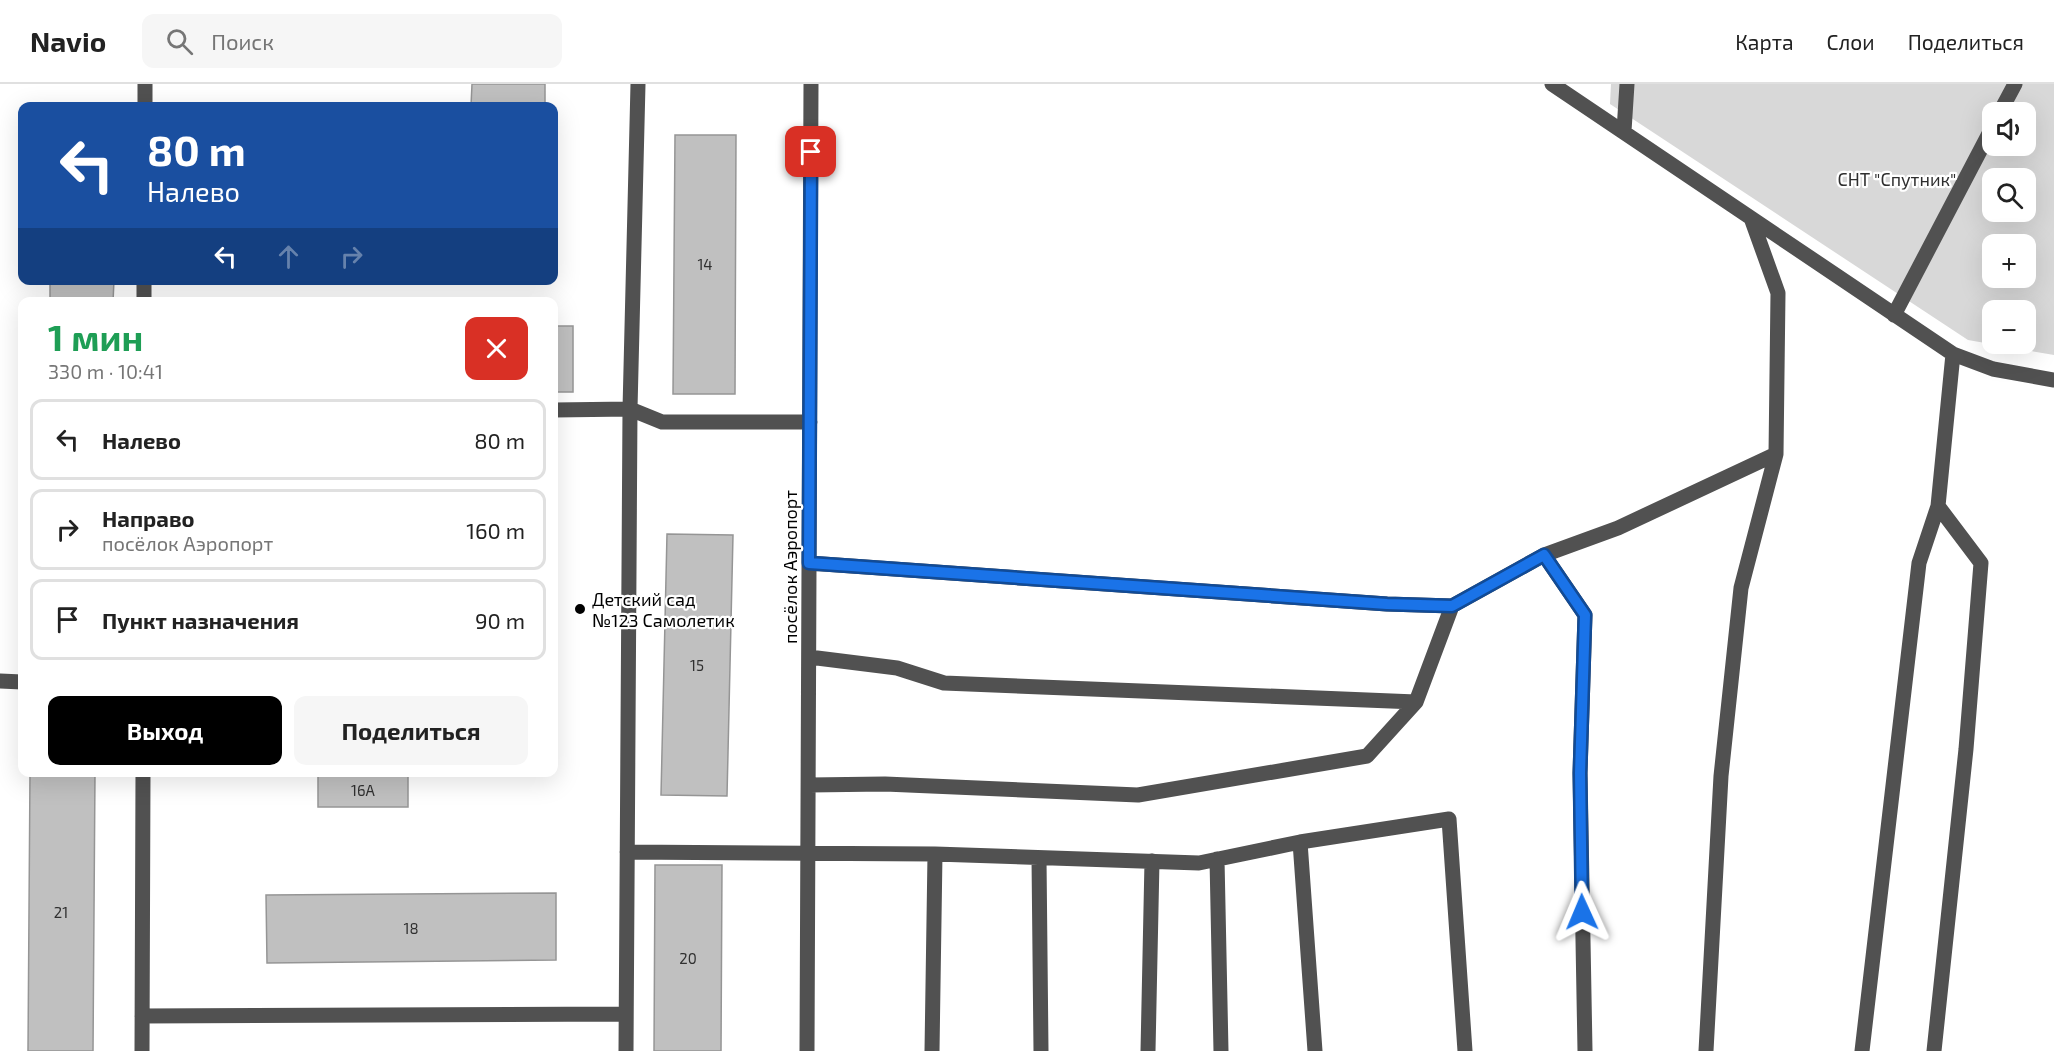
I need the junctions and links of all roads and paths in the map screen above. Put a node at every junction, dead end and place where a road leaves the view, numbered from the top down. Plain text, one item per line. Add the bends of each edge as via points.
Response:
1 (145, 84) edge
2 (638, 84) edge
3 (811, 84) edge
4 (1552, 84) edge
5 (1627, 84) edge
6 (2015, 84) edge
7 (145, 102) edge
8 (2005, 102) edge
9 (1624, 131) junction
10 (1982, 147) edge
11 (1750, 218) junction
12 (1894, 315) junction
13 (1953, 354) junction
14 (2054, 380) edge
15 (630, 409) junction
16 (558, 410) edge
17 (810, 422) junction
18 (1776, 454) junction
19 (1938, 506) junction
20 (1544, 555) junction
21 (809, 563) junction
22 (1452, 606) junction
23 (809, 657) junction
24 (0, 681) edge
25 (18, 682) edge
26 (1416, 702) junction
27 (143, 777) edge
28 (809, 785) junction
29 (1300, 842) junction
30 (627, 852) junction
31 (808, 853) junction
32 (935, 854) junction
33 (1039, 858) junction
34 (1217, 859) junction
35 (1152, 861) junction
36 (626, 1014) junction
37 (142, 1016) junction
38 (142, 1051) edge
39 (626, 1051) edge
40 (807, 1051) edge
41 (932, 1051) edge
42 (1041, 1051) edge
43 (1148, 1051) edge
44 (1221, 1051) edge
45 (1315, 1051) edge
46 (1464, 1051) edge
47 (1585, 1051) edge
48 (1706, 1051) edge
49 (1862, 1051) edge
50 (1934, 1051) edge

1 - 7 street
2 - 15 street
3 - 17 street, посёлок Аэропорт
4 - 9 street
5 - 9 street
6 - 8 street
9 - 11 street
10 - 12 street
11 - 12 street
11 - 18 street via 1778,293
12 - 13 street
13 - 14 street via 1993,369
13 - 19 street
15 - 16 street
15 - 17 street via 662,422
15 - 30 street
17 - 21 street, посёлок Аэропорт
18 - 20 street via 1618,528
18 - 48 street via 1741,588 1721,776
19 - 49 street via 1919,563
19 - 50 street via 1981,563
20 - 22 street
20 - 47 street via 1585,615 1580,773
21 - 22 street
21 - 23 street, посёлок Аэропорт
22 - 26 street
23 - 26 street via 897,668 944,683
23 - 28 street, посёлок Аэропорт
24 - 25 street
26 - 28 street via 1367,756 1138,795 885,784
27 - 37 street
28 - 31 street, посёлок Аэропорт
29 - 34 street
29 - 45 street
29 - 46 street via 1449,819
30 - 31 street
30 - 36 street
31 - 32 street
31 - 40 street, посёлок Аэропорт
32 - 33 street
32 - 41 street
33 - 35 street
33 - 42 street
34 - 35 street via 1199,863
34 - 44 street
35 - 43 street
36 - 37 street
36 - 39 street
37 - 38 street

